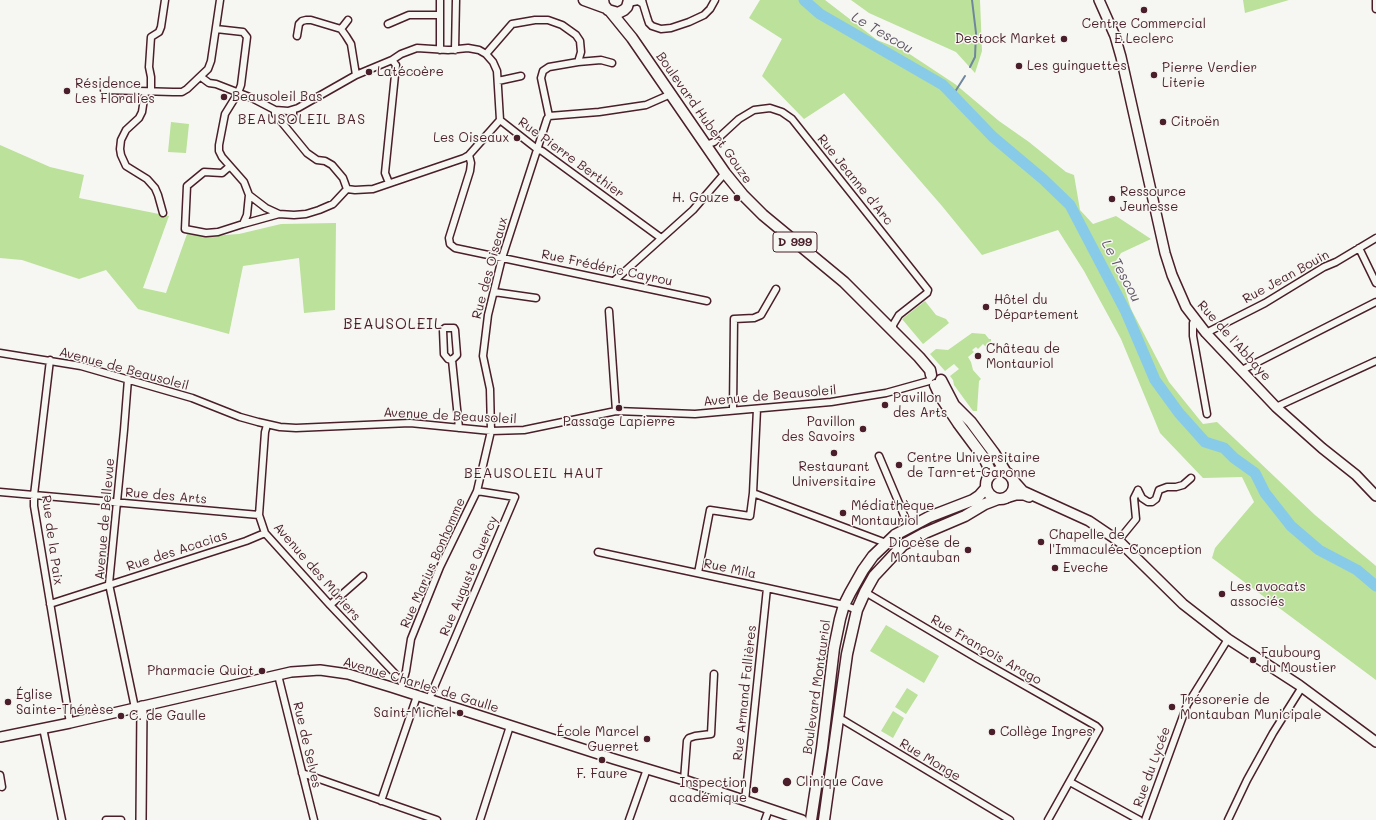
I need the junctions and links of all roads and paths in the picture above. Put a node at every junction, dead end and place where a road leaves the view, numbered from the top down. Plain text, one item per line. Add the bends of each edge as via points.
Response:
1 (165, 0) edge
2 (220, 0) edge
3 (440, 0) edge
4 (456, 0) edge
5 (584, 0) edge
6 (714, 0) edge
7 (1099, 0) edge
8 (1376, 0) edge
9 (642, 2) edge
10 (628, 3) edge
11 (606, 6) edge
12 (1376, 9) edge
13 (440, 15) junction
14 (348, 20) dead end
15 (388, 24) dead end
16 (216, 29) junction
17 (341, 30) junction
18 (296, 36) dead end
19 (632, 38) junction
20 (440, 50) junction
21 (455, 50) junction
22 (486, 54) junction
23 (392, 60) junction
24 (578, 62) junction
25 (612, 63) dead end
26 (356, 75) junction
27 (521, 76) dead end
28 (201, 77) junction
29 (498, 81) junction
30 (104, 90) dead end
31 (148, 92) junction
32 (238, 93) junction
33 (670, 94) junction
34 (275, 110) junction
35 (293, 110) junction
36 (549, 116) junction
37 (500, 120) junction
38 (283, 123) junction
39 (706, 145) junction
40 (536, 149) junction
41 (469, 155) junction
42 (230, 166) junction
43 (725, 173) junction
44 (390, 183) junction
45 (347, 189) junction
46 (249, 195) junction
47 (163, 213) dead end
48 (279, 214) junction
49 (243, 224) junction
50 (178, 226) dead end
51 (185, 229) junction
52 (661, 238) junction
53 (1376, 238) edge
54 (1359, 248) junction
55 (502, 258) junction
56 (614, 281) junction
57 (1376, 283) edge
58 (776, 289) dead end
59 (494, 292) junction
60 (536, 298) dead end
61 (707, 301) dead end
62 (1376, 302) edge
63 (609, 311) dead end
64 (1195, 319) junction
65 (893, 331) junction
66 (1206, 333) junction
67 (0, 353) edge
68 (50, 360) junction
69 (452, 360) junction
70 (1376, 361) edge
71 (1242, 370) junction
72 (128, 379) junction
73 (934, 380) junction
74 (1276, 407) junction
75 (757, 409) junction
76 (733, 410) junction
77 (616, 411) junction
78 (1207, 414) dead end
79 (267, 424) junction
80 (460, 428) junction
81 (491, 431) junction
82 (879, 456) dead end
83 (1005, 471) junction
84 (990, 475) junction
85 (1191, 478) dead end
86 (1015, 482) junction
87 (986, 488) junction
88 (478, 491) junction
89 (0, 492) edge
90 (753, 493) junction
91 (34, 495) junction
92 (1376, 496) edge
93 (1002, 498) junction
94 (117, 502) junction
95 (1057, 507) junction
96 (259, 516) junction
97 (909, 527) junction
98 (265, 533) junction
99 (1118, 541) junction
100 (886, 543) junction
101 (598, 552) dead end
102 (698, 573) junction
103 (363, 576) dead end
104 (109, 584) junction
105 (767, 588) junction
106 (865, 592) junction
107 (50, 604) junction
108 (330, 605) junction
109 (844, 605) junction
110 (856, 610) junction
111 (1228, 639) junction
112 (714, 674) dead end
113 (278, 675) junction
114 (402, 686) junction
115 (1302, 687) junction
116 (417, 696) junction
117 (429, 699) junction
118 (138, 707) junction
119 (838, 720) junction
120 (70, 723) junction
121 (510, 726) junction
122 (43, 728) junction
123 (0, 737) edge
124 (1376, 742) edge
125 (647, 769) junction
126 (302, 773) junction
127 (0, 775) edge
128 (684, 780) junction
129 (1070, 782) junction
130 (2, 787) dead end
131 (380, 801) junction
132 (745, 801) junction
133 (769, 809) junction
134 (62, 820) edge
135 (106, 820) edge
136 (121, 820) edge
137 (141, 820) edge
138 (314, 820) edge
139 (436, 820) edge
140 (480, 820) edge
141 (629, 820) edge
142 (765, 820) edge
143 (802, 820) edge
144 (811, 820) edge
145 (824, 820) edge
146 (1010, 820) edge
147 (1048, 820) edge
148 (1139, 820) edge
149 (1145, 820) edge
150 (1228, 820) edge

1 - 31 street via 161,27 159,32 151,37 151,76
2 - 16 street
3 - 13 street
4 - 21 street
5 - 11 main road, D 999
6 - 9 street via 704,15 671,28 661,29 649,22
7 - 64 main road, Rue de l'Abbaye via 1121,56 1165,253 1178,292
8 - 12 street
9 - 10 street
10 - 11 main road via 618,13
10 - 19 main road, Boulevard Hubert Gouze / D 999 via 626,18
11 - 19 main road, Boulevard Hubert Gouze / D 999
13 - 15 street via 409,15
13 - 20 street
14 - 17 street
16 - 28 street via 211,61
16 - 32 street via 243,32 247,37
17 - 18 street via 306,20 299,24
17 - 26 street via 351,44
19 - 33 main road, Boulevard Hubert Gouze / D 999
20 - 21 street
20 - 23 street via 417,48
21 - 22 street via 468,48
22 - 24 street via 512,24 548,20 562,25 576,35 581,46
22 - 29 street, Rue Pierre Berthier via 494,62
23 - 26 street
23 - 44 street via 396,65 386,173
24 - 25 street via 601,60
24 - 36 street via 549,67 543,71 541,78
26 - 35 street
27 - 29 street
28 - 31 street via 182,92
28 - 32 street via 209,83
29 - 37 street, Rue Pierre Berthier
30 - 31 street
31 - 47 street via 142,112 126,130 120,149 126,166 155,188
32 - 34 street
32 - 42 street via 225,114 219,145 222,157
33 - 36 street via 646,105
33 - 39 main road, Boulevard Hubert Gouze / D 999
34 - 35 street
34 - 38 street via 275,114
35 - 38 street via 293,115
36 - 40 street, Rue des Oiseaux
37 - 40 street, Rue Pierre Berthier
37 - 41 street
38 - 45 street via 312,157 332,165 343,178
39 - 43 main road, Boulevard Hubert Gouze / D 999
39 - 65 street, Rue Jeanne d'Arc via 714,142 739,119 754,110 770,108 792,119 927,287 927,293 899,315 893,325
40 - 52 street, Rue Pierre Berthier
40 - 55 street, Rue des Oiseaux
41 - 44 street
41 - 55 street, Rue Frédéric Cayrou via 470,171 449,238 450,244 455,248
42 - 46 street via 244,182
42 - 51 street via 222,173 204,172 187,186
43 - 52 street via 693,210
43 - 65 main road, Boulevard Hubert Gouze / D 999 via 763,215 844,282
44 - 45 street via 373,188
45 - 48 street via 333,204 319,210 306,214
46 - 48 street
46 - 49 street via 247,215
48 - 49 street
49 - 51 street via 218,232 206,233
50 - 51 street
52 - 56 street
53 - 54 street, Rue Jean Bouin
54 - 57 street
54 - 66 street, Rue Jean Bouin via 1265,303
55 - 56 street, Rue Frédéric Cayrou
55 - 59 street, Rue des Oiseaux
56 - 61 street, Rue Frédéric Cayrou
58 - 76 street via 761,315 734,319
59 - 60 street
59 - 81 street, Rue des Oiseaux via 488,315 483,356 490,389
62 - 71 street
63 - 77 street
64 - 66 main road, Rue de l'Abbaye
64 - 78 street via 1193,336
65 - 73 main road, Boulevard Hubert Gouze / D 999 via 930,370
66 - 71 main road, Rue de l'Abbaye
67 - 68 street, Avenue de Beausoleil
68 - 72 street, Avenue de Beausoleil
68 - 91 street, Rue de la Paix
69 - 69 street via 457,355 455,330 445,328 444,354
69 - 80 street
70 - 74 street
71 - 74 main road, Rue de l'Abbaye
72 - 79 street, Avenue de Beausoleil
72 - 94 street, Avenue de Bellevue
73 - 75 street, Avenue de Beausoleil via 886,393 845,400
73 - 83 main road, Boulevard Hubert Gouze / D 999 via 971,422
73 - 84 main road, Boulevard Hubert Gouze / D 999 via 940,396 984,458
74 - 92 main road, Rue de l'Abbaye via 1356,475
75 - 76 street, Avenue de Beausoleil
75 - 90 street
76 - 77 street, Avenue de Beausoleil via 695,414
77 - 81 street, Avenue de Beausoleil via 524,430
79 - 80 street, Avenue de Beausoleil via 296,428 410,423
79 - 96 street, Avenue des Mûriers
80 - 81 street, Avenue de Beausoleil
81 - 88 street, Rue Marius Bonhomme
82 - 97 street
83 - 84 main road via 997,470
83 - 86 main road
84 - 87 main road
85 - 99 street via 1176,488 1158,490 1156,499 1152,502 1142,498 1138,490 1134,498 1136,519
86 - 93 main road via 1012,493
86 - 95 main road via 1023,491
87 - 93 main road via 993,497
87 - 97 main road, Boulevard Montauriol via 973,500
88 - 114 street, Rue Marius Bonhomme via 440,567 411,639
88 - 117 street, Rue Auguste Quercy via 515,497
89 - 91 street, Rue des Arts
90 - 100 street
90 - 102 street via 750,516 710,510
91 - 94 street, Rue des Arts
91 - 107 street, Rue de la Paix
93 - 95 main road via 1024,495
93 - 106 main road, Boulevard Montauriol via 903,545 874,576
94 - 96 street, Rue des Arts
94 - 104 street, Avenue de Bellevue
95 - 99 main road via 1089,521
96 - 98 street, Avenue des Mûriers
97 - 100 main road, Boulevard Montauriol
98 - 104 street, Rue des Acacias
98 - 108 street, Avenue des Mûriers
99 - 111 main road via 1183,604
100 - 109 main road, Boulevard Montauriol via 863,570
101 - 102 street, Rue Mila
102 - 105 street, Rue Mila
103 - 108 street
104 - 107 street, Rue des Acacias
104 - 118 street, Avenue de Bellevue
105 - 109 street, Rue Mila
105 - 132 street, Rue Armand Fallières
106 - 110 main road, Boulevard Montauriol
106 - 129 street, Rue François Arago via 1096,726 1099,729
107 - 120 street, Rue de la Paix
108 - 114 street, Avenue des Mûriers
109 - 110 street, Rue Mila
109 - 144 main road, Boulevard Montauriol via 834,648
110 - 119 main road, Boulevard Montauriol
111 - 115 main road
111 - 149 street, Rue du Lycée via 1187,705
112 - 128 street via 711,734 695,736 687,741
113 - 114 main road, Avenue Charles de Gaulle via 320,670
113 - 118 main road, Avenue Charles de Gaulle
113 - 126 street, Rue de Selves
114 - 116 main road, Avenue Charles de Gaulle
115 - 124 main road
115 - 150 street via 1266,746
116 - 117 main road, Avenue Charles de Gaulle
116 - 131 street
117 - 121 main road, Avenue Charles de Gaulle
118 - 120 main road, Avenue Charles de Gaulle
118 - 137 main road
119 - 145 main road, Boulevard Montauriol
119 - 146 street, Rue Monge via 843,720
120 - 122 main road, Avenue Charles de Gaulle
121 - 125 main road, Avenue Charles de Gaulle
121 - 140 street
122 - 123 main road, Avenue Charles de Gaulle
122 - 134 street
125 - 128 main road, Avenue Charles de Gaulle
125 - 141 street
126 - 131 street
126 - 138 street, Rue de Selves
127 - 130 street
128 - 132 main road, Avenue Charles de Gaulle
129 - 147 street
129 - 148 street
131 - 139 street
132 - 133 main road, Avenue Charles de Gaulle
133 - 142 street
133 - 143 main road, Avenue Charles de Gaulle
135 - 136 street

